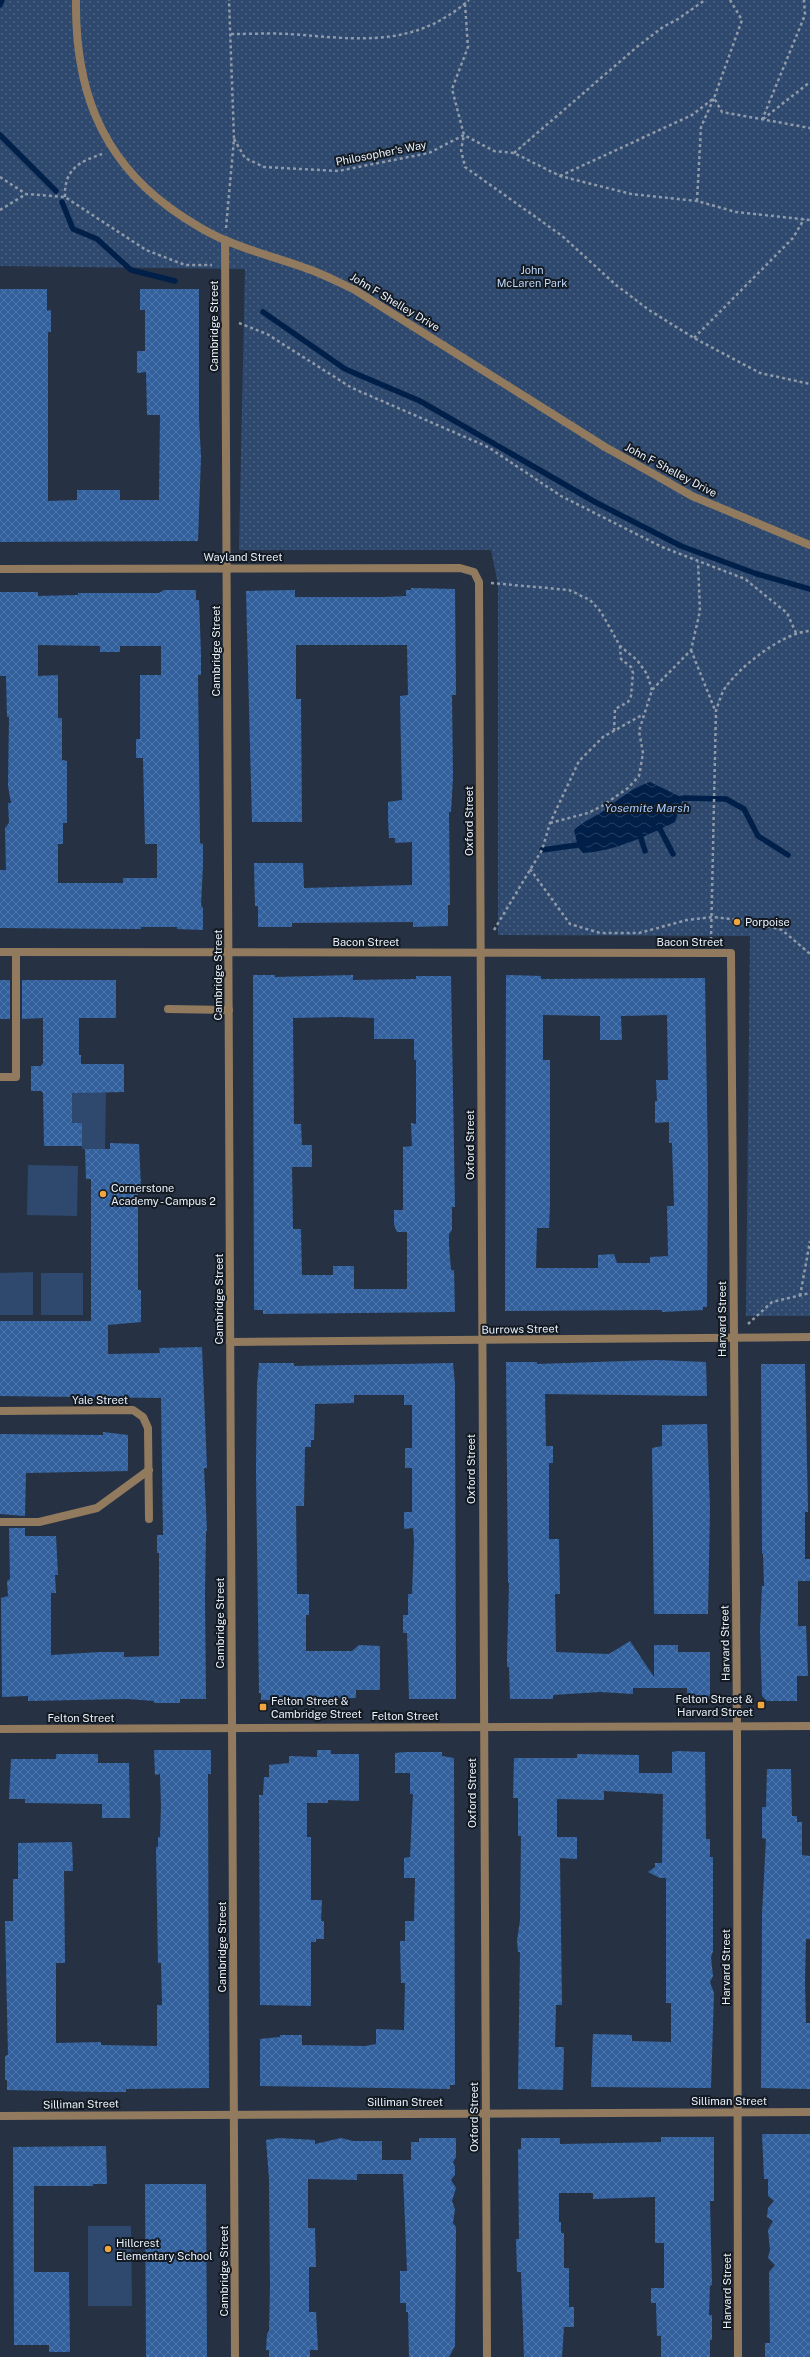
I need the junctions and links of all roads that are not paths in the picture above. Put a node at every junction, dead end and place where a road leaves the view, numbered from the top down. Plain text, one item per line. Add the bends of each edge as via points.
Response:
1 (76, 0) edge
2 (225, 240) junction
3 (810, 545) edge
4 (227, 567) junction
5 (0, 570) edge
6 (478, 582) joint
7 (0, 952) edge
8 (16, 952) junction
9 (229, 952) junction
10 (480, 953) junction
11 (731, 953) joint
12 (168, 1009) dead end
13 (229, 1010) junction
14 (0, 1077) edge
15 (810, 1337) edge
16 (734, 1338) junction
17 (481, 1341) junction
18 (230, 1342) junction
19 (0, 1411) edge
20 (149, 1470) junction
21 (149, 1519) dead end
22 (0, 1522) edge
23 (737, 1726) junction
24 (810, 1726) edge
25 (483, 1727) junction
26 (232, 1728) junction
27 (0, 1729) edge
28 (737, 2112) junction
29 (810, 2112) edge
30 (234, 2113) junction
31 (485, 2113) junction
32 (0, 2116) edge
33 (235, 2357) edge
34 (487, 2357) edge
35 (738, 2357) edge

1 - 2 street, John F Shelley Drive via 77,37 88,98 98,125 112,150 133,176 159,199 188,220
2 - 3 street, John F Shelley Drive via 318,272 354,290 692,496
2 - 4 street, Cambridge Street
4 - 5 street, Wayland Street
4 - 6 street, Wayland Street via 460,568 474,572
4 - 9 street, Cambridge Street
6 - 10 street, Oxford Street
7 - 8 street, Bacon Street
8 - 9 street, Bacon Street
8 - 14 street via 16,1077
9 - 10 street, Bacon Street
9 - 13 street, Cambridge Street
10 - 11 street, Bacon Street
10 - 17 street, Oxford Street
11 - 16 street, Harvard Street
12 - 13 street
13 - 18 street, Cambridge Street
15 - 16 street, Burrows Street
16 - 17 street, Burrows Street
16 - 23 street, Harvard Street
17 - 18 street, Burrows Street
17 - 25 street, Oxford Street
18 - 26 street, Cambridge Street
19 - 20 street, Yale Street via 133,1410 143,1417 148,1428
20 - 21 street, Yale Street
20 - 22 street via 97,1508 39,1522
23 - 24 street, Felton Street
23 - 25 street, Felton Street
23 - 28 street, Harvard Street
25 - 26 street, Felton Street
25 - 31 street, Oxford Street
26 - 27 street, Felton Street
26 - 30 street, Cambridge Street
28 - 29 street, Silliman Street
28 - 31 street, Silliman Street
28 - 35 street, Harvard Street
30 - 31 street, Silliman Street
30 - 32 street, Silliman Street
30 - 33 street, Cambridge Street
31 - 34 street, Oxford Street

